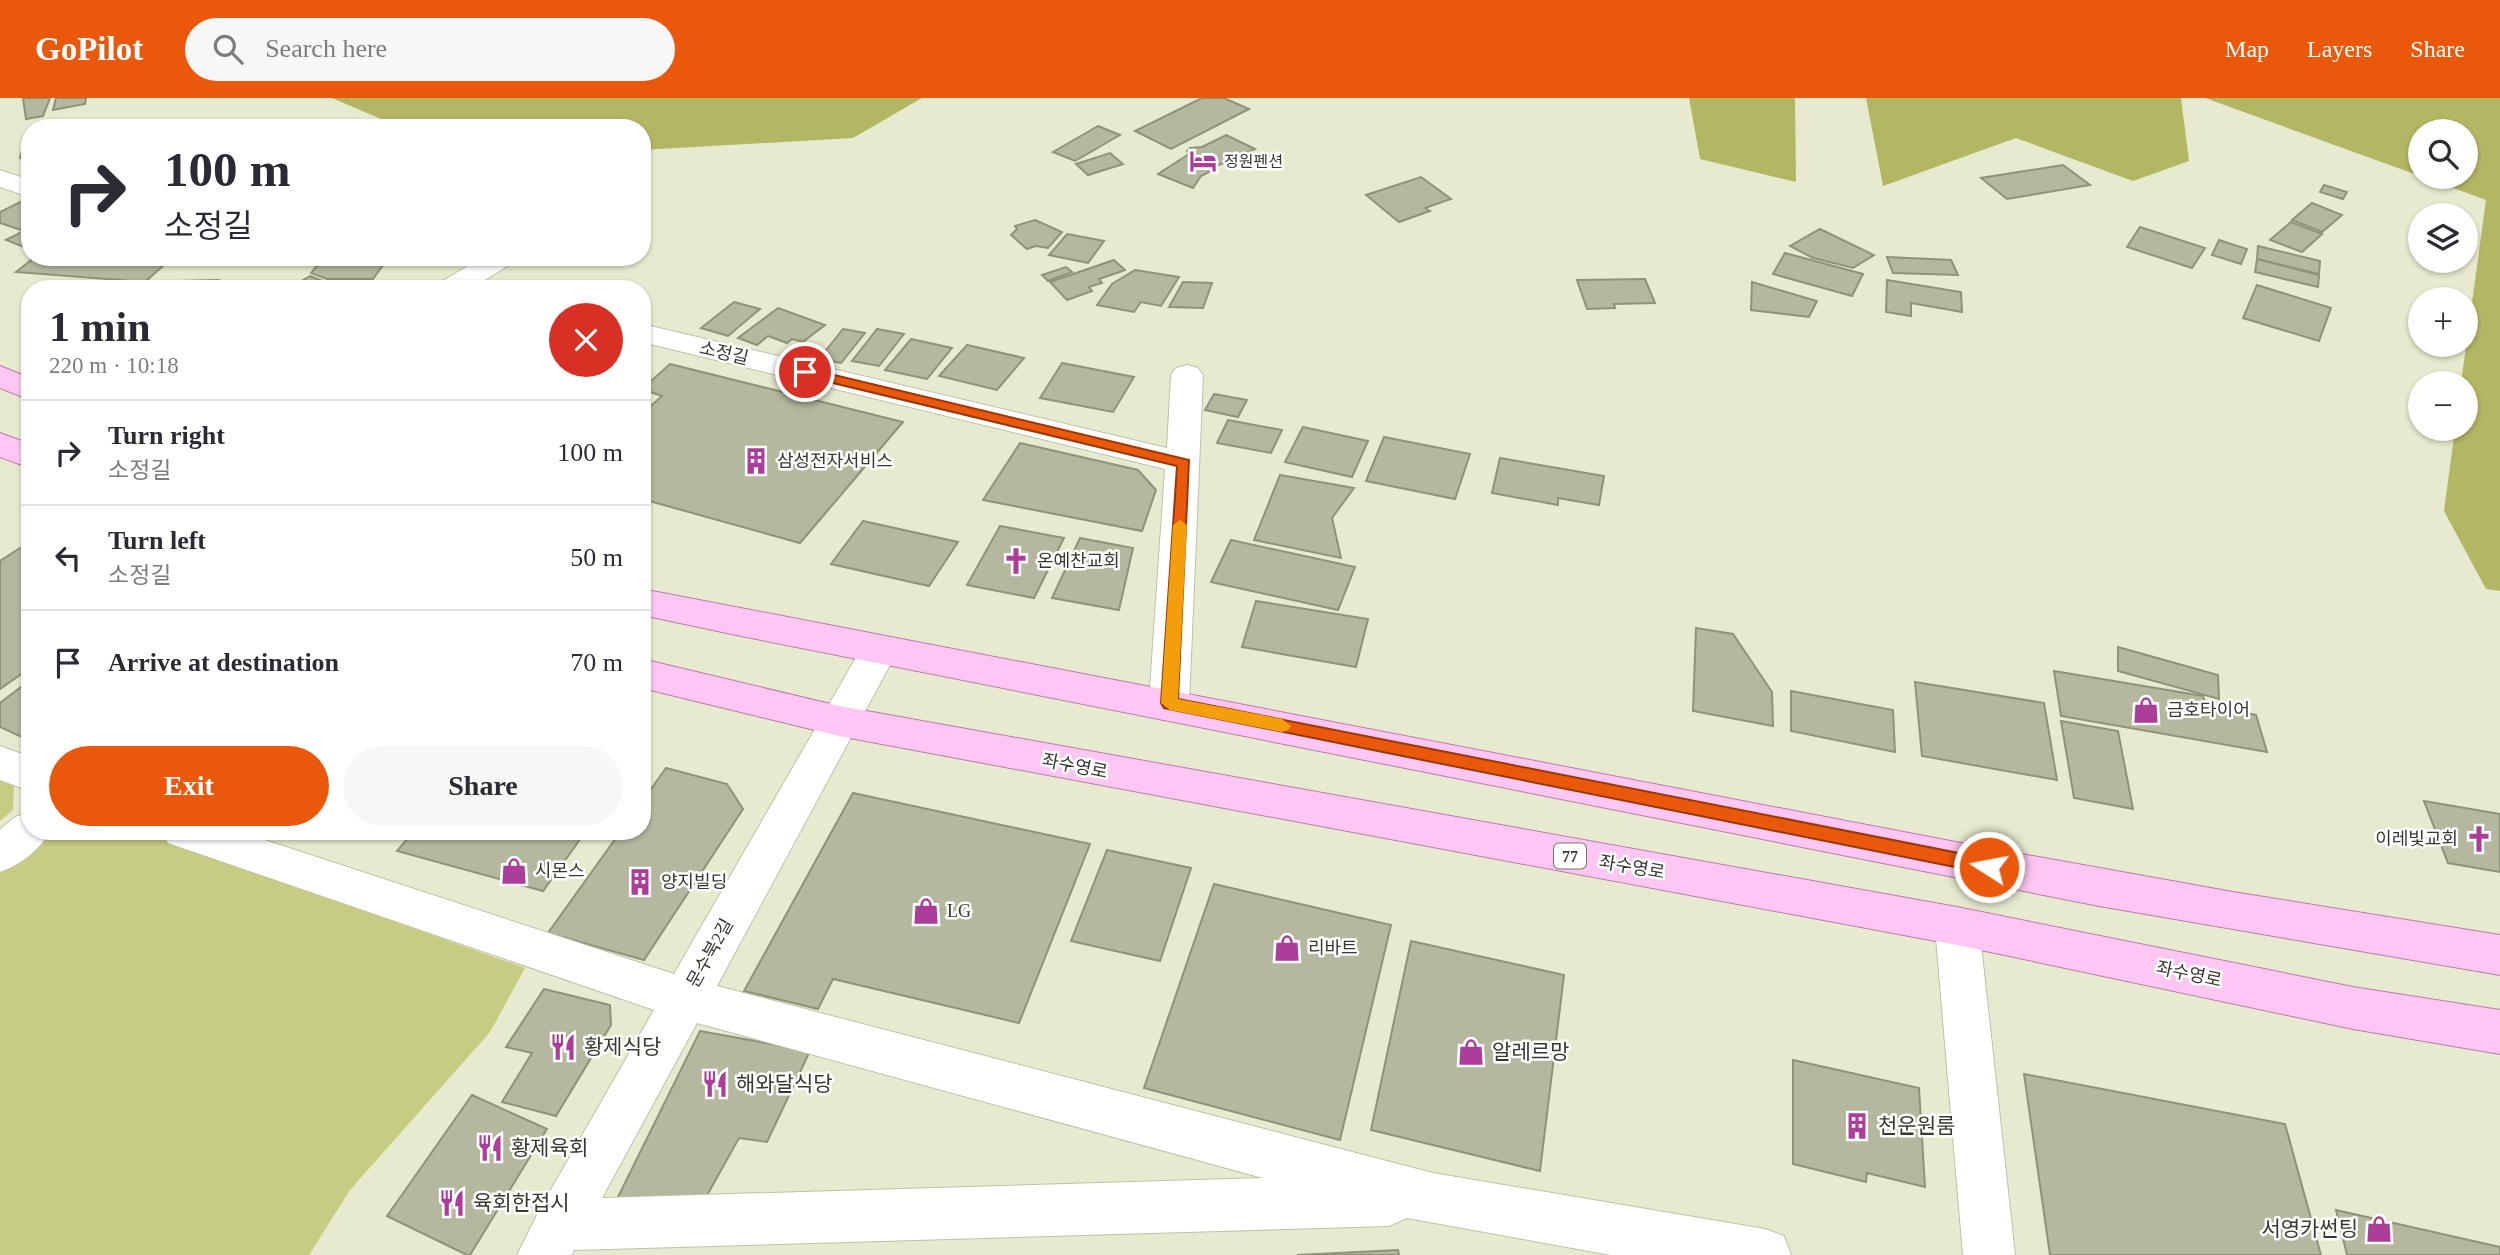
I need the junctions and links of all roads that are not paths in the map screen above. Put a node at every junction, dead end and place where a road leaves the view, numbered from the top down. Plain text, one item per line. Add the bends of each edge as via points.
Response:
1 (0, 178) edge
2 (21, 186) edge
3 (487, 266) edge
4 (465, 280) edge
5 (651, 335) edge
6 (1187, 375) dead end
7 (0, 376) edge
8 (21, 386) edge
9 (0, 444) edge
10 (21, 453) edge
11 (1184, 463) junction
12 (651, 604) edge
13 (878, 652) junction
14 (651, 675) edge
15 (1170, 703) junction
16 (839, 721) junction
17 (0, 762) edge
18 (21, 771) edge
19 (21, 836) edge
20 (210, 840) edge
21 (0, 854) edge
22 (1957, 926) junction
23 (2500, 955) edge
24 (685, 999) junction
25 (2500, 1032) edge
26 (1433, 1199) junction
27 (551, 1240) edge
28 (1765, 1255) edge
29 (1989, 1255) edge

1 - 2 street
3 - 4 street
5 - 11 street, 소정길
6 - 11 street
7 - 8 main road
9 - 10 main road
11 - 15 street
12 - 13 main road
13 - 15 main road
13 - 16 street, 문수북2길
14 - 16 main road, 좌수영로 / 77
15 - 23 main road via 2071,883
16 - 22 main road, 좌수영로 / 77
16 - 24 street, 문수북2길
17 - 18 street
19 - 21 street
20 - 24 street
22 - 25 main road, 좌수영로 / 77 via 2353,1008
22 - 29 street
24 - 26 street
24 - 27 street, 문수북2길
26 - 27 street
26 - 28 street

